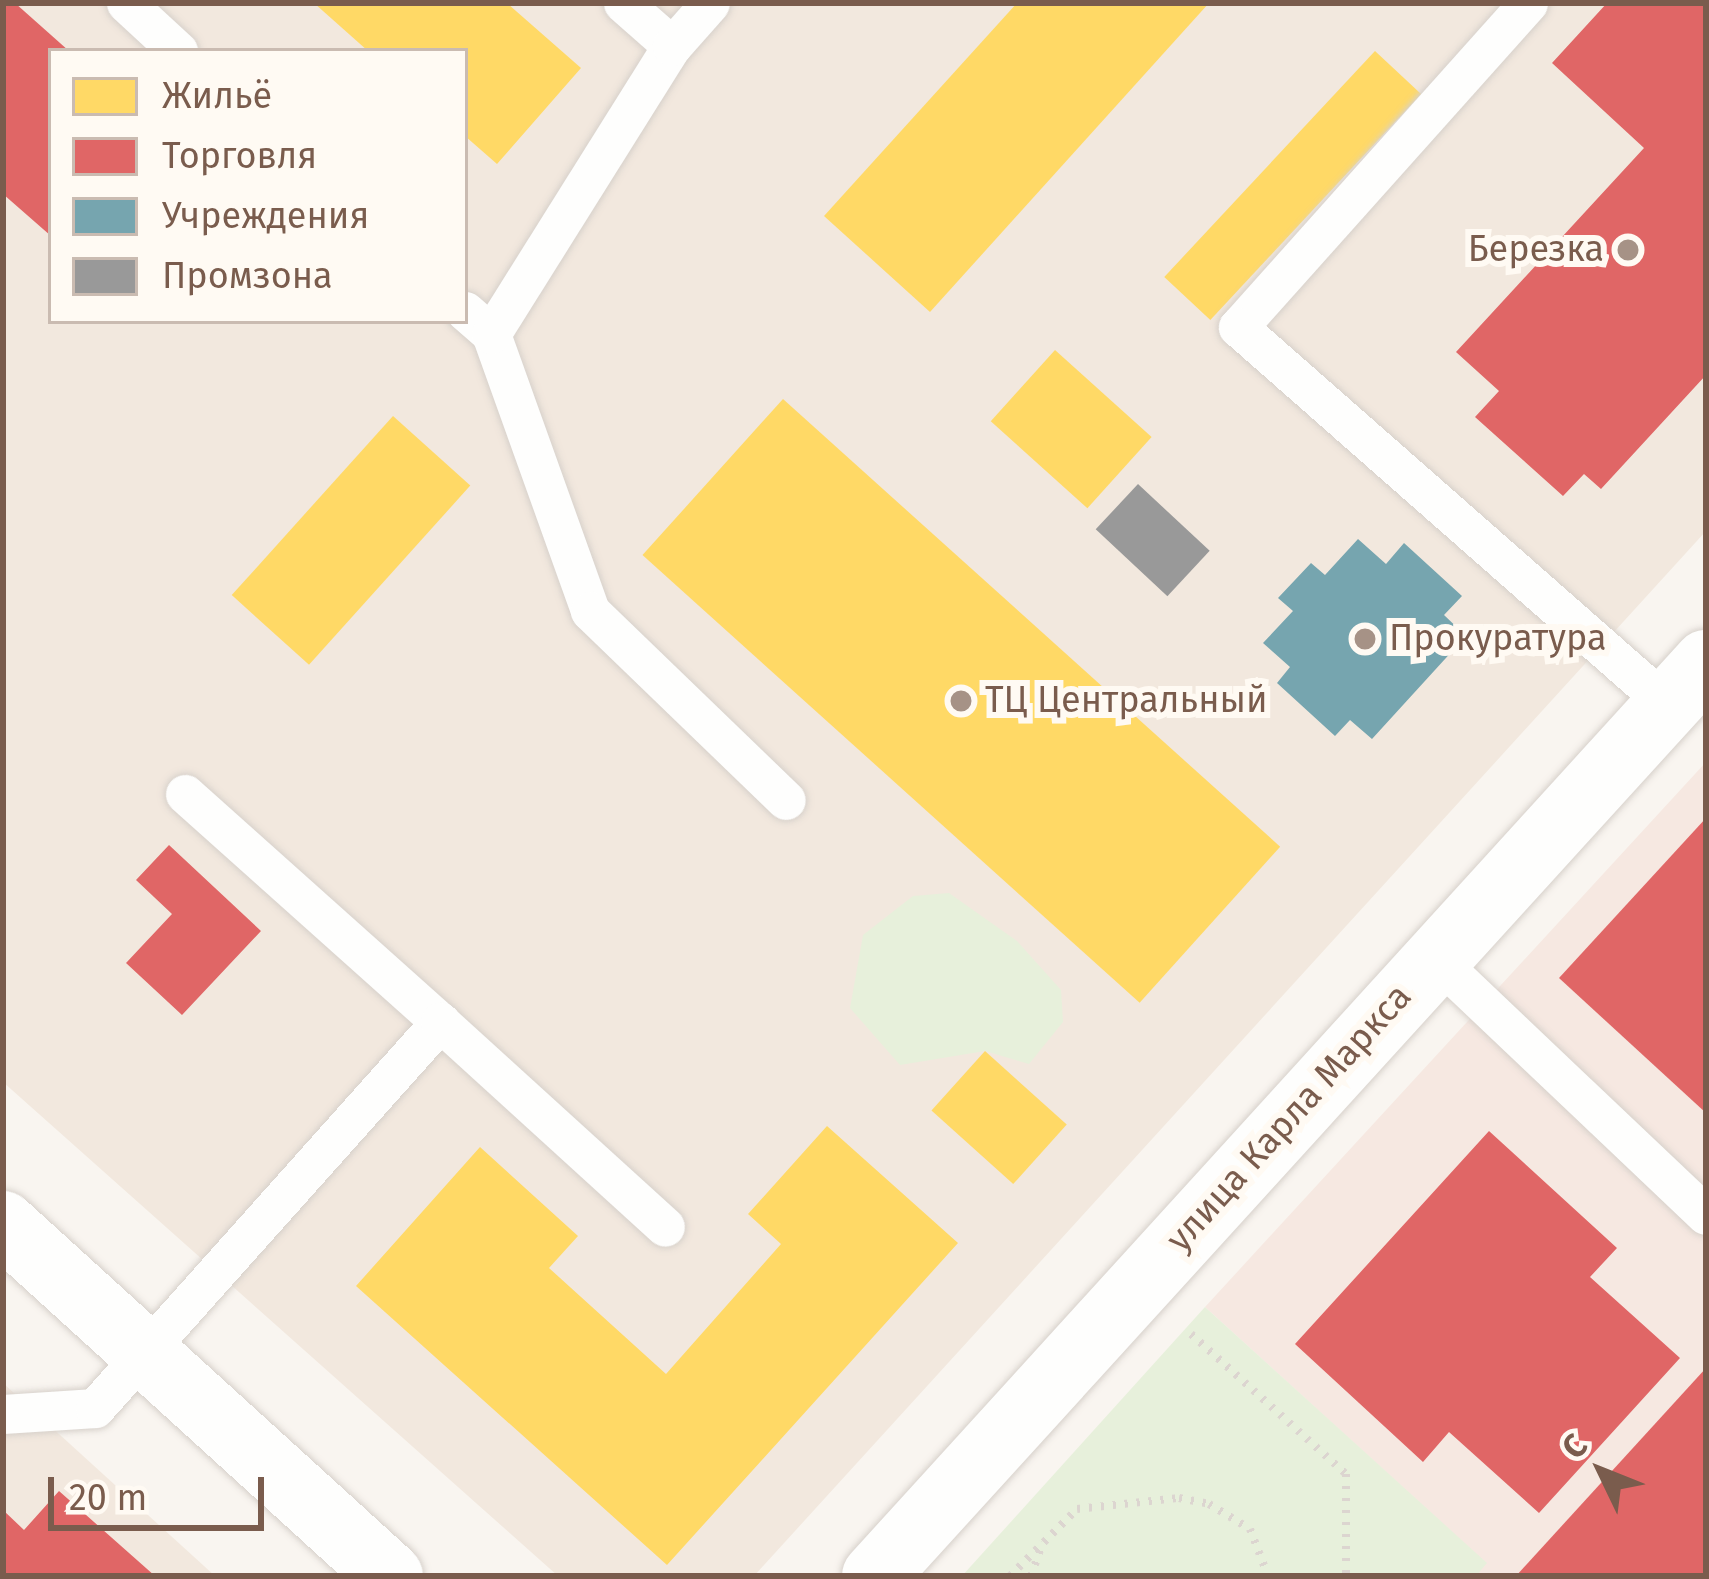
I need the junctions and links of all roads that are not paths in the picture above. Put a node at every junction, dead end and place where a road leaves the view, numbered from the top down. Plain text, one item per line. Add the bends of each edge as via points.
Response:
1 (126, 3) edge
2 (622, 3) edge
3 (710, 3) edge
4 (1528, 3) edge
5 (672, 46) junction
6 (175, 48) edge
7 (478, 323) edge
8 (1687, 684) edge
9 (184, 794) dead end
10 (786, 800) dead end
11 (1436, 958) junction
12 (440, 1022) junction
13 (1706, 1216) edge
14 (3, 1224) edge
15 (665, 1227) dead end
16 (146, 1355) junction
17 (3, 1414) edge
18 (390, 1576) edge
19 (875, 1576) edge

1 - 6 lane
2 - 5 lane
3 - 5 lane
4 - 8 lane via 1238,327
5 - 7 lane
7 - 10 lane via 590,611
8 - 11 street, улица Карла Маркса
9 - 12 lane
11 - 13 lane
11 - 19 street, улица Карла Маркса
12 - 15 lane
12 - 16 lane
14 - 16 street
16 - 17 lane via 94,1408
16 - 18 street

